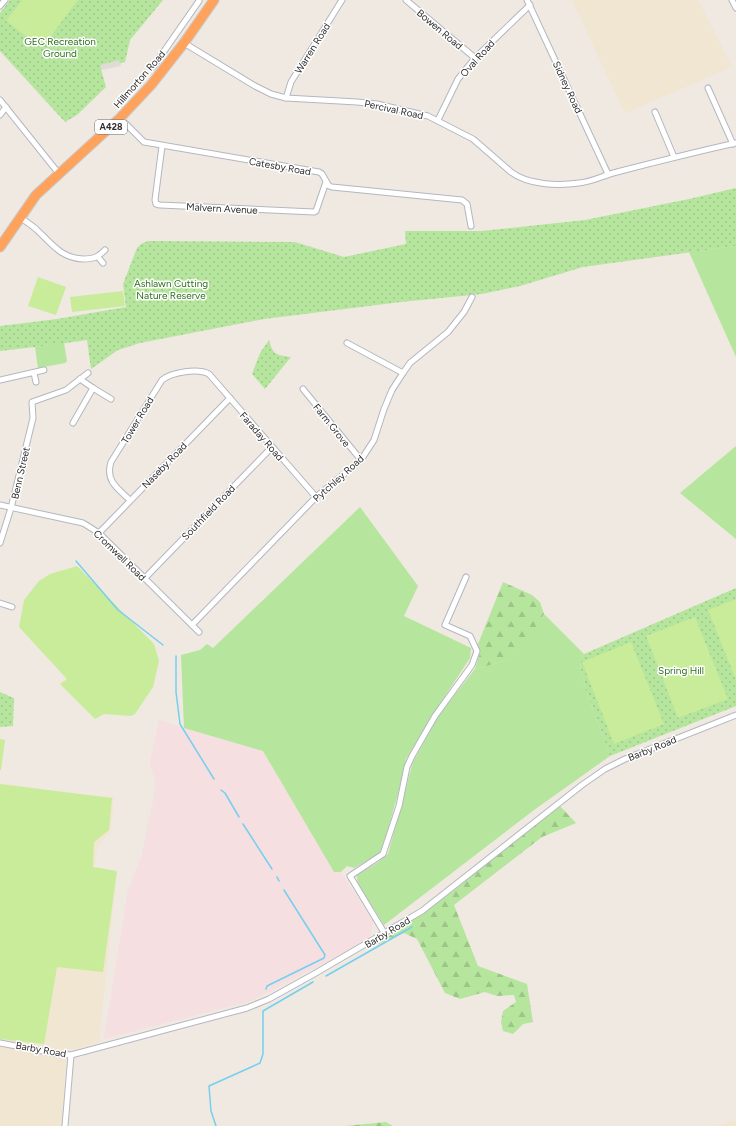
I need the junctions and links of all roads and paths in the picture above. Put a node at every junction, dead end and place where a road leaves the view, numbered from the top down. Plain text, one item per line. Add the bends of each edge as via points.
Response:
1 (5, 0) edge
2 (214, 0) edge
3 (342, 0) edge
4 (406, 0) edge
5 (732, 0) edge
6 (200, 1) edge
7 (528, 2) edge
8 (0, 6) edge
9 (209, 8) junction
10 (736, 8) edge
11 (184, 43) junction
12 (475, 58) junction
13 (153, 67) dead end
14 (708, 88) dead end
15 (286, 98) junction
16 (0, 100) edge
17 (6, 107) junction
18 (655, 112) dead end
19 (0, 115) edge
20 (120, 118) junction
21 (438, 120) junction
22 (735, 143) edge
23 (162, 146) junction
24 (674, 157) junction
25 (608, 174) junction
26 (60, 175) junction
27 (326, 182) junction
28 (20, 218) junction
29 (471, 226) dead end
30 (0, 247) edge
31 (105, 250) dead end
32 (98, 257) junction
33 (103, 263) dead end
34 (472, 297) dead end
35 (347, 343) dead end
36 (44, 370) dead end
37 (88, 373) dead end
38 (403, 373) junction
39 (209, 374) joint
40 (31, 375) junction
41 (80, 379) junction
42 (0, 380) edge
43 (36, 382) dead end
44 (93, 388) junction
45 (303, 389) dead end
46 (230, 398) junction
47 (111, 399) dead end
48 (73, 423) dead end
49 (272, 447) junction
50 (361, 460) junction
51 (316, 497) junction
52 (130, 500) junction
53 (0, 505) edge
54 (11, 508) junction
55 (100, 533) junction
56 (0, 543) edge
57 (466, 577) dead end
58 (145, 578) junction
59 (0, 603) edge
60 (12, 607) dead end
61 (192, 625) junction
62 (200, 632) dead end
63 (736, 715) edge
64 (385, 934) junction
65 (0, 1043) edge
66 (71, 1055) junction
67 (65, 1126) edge

1 - 8 street
2 - 9 highway, Hillmorton Road / A428
3 - 15 street, Warren Road via 291,82
4 - 12 street, Bowen Road
5 - 10 street
6 - 9 street, Hillmorton Road
6 - 13 street, Hillmorton Road
7 - 12 street, Oval Road
7 - 25 street, Sidney Road
9 - 11 highway, Hillmorton Road / A428
11 - 15 street, Percival Road via 255,86
11 - 20 highway, Hillmorton Road / A428 via 151,85
12 - 21 street, Oval Road via 458,79
14 - 22 street
15 - 21 street, Percival Road via 348,100 377,104
16 - 17 street
17 - 19 street
17 - 26 street
18 - 24 street
20 - 23 street, Catesby Road via 144,142
20 - 26 highway, Hillmorton Road / A428
21 - 25 street, Percival Road via 473,139 516,176 550,184 577,184
22 - 24 street, Percival Road
23 - 27 street, Catesby Road via 319,172
23 - 27 street, Malvern Avenue via 154,200 156,204 314,212
24 - 25 street, Percival Road
26 - 28 highway, Hillmorton Road / A428 via 36,195
27 - 29 street, Catesby Road via 329,186 336,187 462,200 467,204
28 - 30 highway, Hillmorton Road / A428
28 - 32 street via 62,254 77,259
31 - 32 street
32 - 33 street
34 - 38 street, Pytchley Road via 448,332
35 - 38 street
36 - 40 street
37 - 41 street
38 - 50 street, Pytchley Road via 392,390 374,440
39 - 46 street, Faraday Road
39 - 52 street, Tower Road via 198,370 171,374 158,384 111,462 109,470 113,484
40 - 42 street
40 - 43 street
41 - 44 street
41 - 54 street, Benn Street via 66,390 32,402 33,418
44 - 47 street
44 - 48 street
45 - 50 street, Farm Grove
46 - 49 street, Faraday Road
46 - 52 street, Naseby Road
49 - 51 street, Faraday Road
49 - 58 street, Southfield Road
50 - 51 street, Pytchley Road
51 - 61 street, Pytchley Road
52 - 55 street, Naseby Road
53 - 54 street, Cromwell Road
54 - 55 street, Cromwell Road via 83,523
54 - 56 street, Benn Street
55 - 58 street, Cromwell Road
57 - 64 street via 445,625 470,636 477,651 472,665 435,716 412,756 383,854 350,876
58 - 61 street, Cromwell Road
59 - 60 street
61 - 62 street, Cromwell Road
63 - 64 street, Barby Road via 626,759 605,770 582,785 429,906
64 - 66 street, Barby Road via 263,1002
65 - 66 street, Barby Road
66 - 67 street

